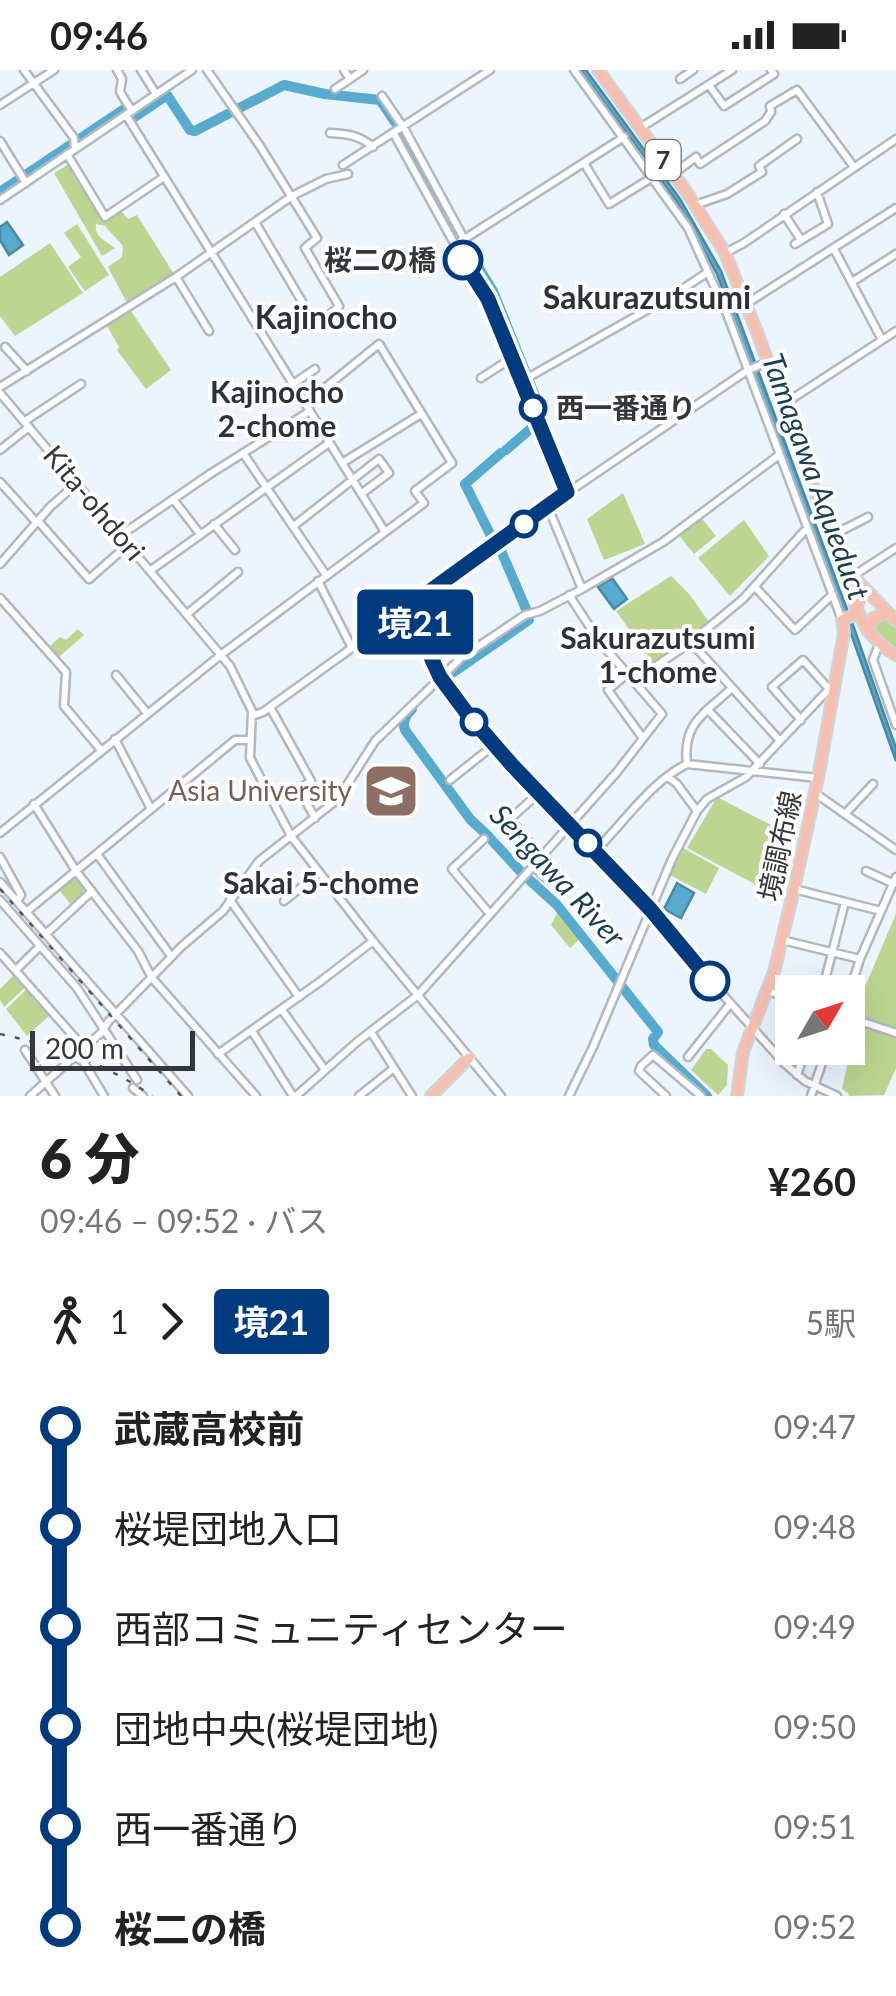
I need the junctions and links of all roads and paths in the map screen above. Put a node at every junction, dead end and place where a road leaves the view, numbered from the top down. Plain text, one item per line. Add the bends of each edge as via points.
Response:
1 (24, 70) edge
2 (54, 70) edge
3 (117, 70) edge
4 (141, 70) edge
5 (192, 70) edge
6 (207, 70) edge
7 (344, 70) edge
8 (363, 70) edge
9 (490, 70) edge
10 (574, 70) edge
11 (598, 70) edge
12 (692, 70) edge
13 (730, 70) edge
14 (771, 70) edge
15 (350, 78) junction
16 (680, 79) dead end
17 (33, 83) junction
18 (709, 85) junction
19 (335, 89) dead end
20 (157, 94) junction
21 (382, 96) dead end
22 (0, 106) edge
23 (129, 113) junction
24 (640, 128) junction
25 (398, 132) junction
26 (330, 133) dead end
27 (624, 137) junction
28 (797, 139) dead end
29 (896, 140) edge
30 (0, 141) edge
31 (75, 144) junction
32 (373, 147) junction
33 (67, 154) junction
34 (584, 163) junction
35 (343, 165) dead end
36 (854, 167) junction
37 (348, 174) dead end
38 (674, 174) junction
39 (652, 176) junction
40 (164, 177) junction
41 (23, 178) junction
42 (816, 192) junction
43 (292, 196) junction
44 (0, 200) edge
45 (696, 205) junction
46 (896, 208) edge
47 (784, 214) junction
48 (255, 222) junction
49 (465, 240) junction
50 (455, 245) junction
51 (834, 249) junction
52 (212, 252) junction
53 (724, 252) junction
54 (896, 254) edge
55 (465, 263) junction
56 (708, 272) junction
57 (176, 277) junction
58 (852, 282) junction
59 (746, 304) junction
60 (896, 330) edge
61 (209, 331) dead end
62 (881, 338) junction
63 (5, 348) dead end
64 (512, 358) junction
65 (765, 364) junction
66 (315, 370) dead end
67 (749, 370) junction
68 (27, 371) junction
69 (481, 378) dead end
70 (527, 378) junction
71 (81, 384) dead end
72 (293, 384) junction
73 (0, 390) edge
74 (784, 404) junction
75 (308, 407) junction
76 (421, 414) junction
77 (27, 424) junction
78 (329, 442) junction
79 (0, 450) edge
80 (243, 453) junction
81 (779, 455) junction
82 (342, 463) junction
83 (352, 480) junction
84 (0, 482) edge
85 (78, 483) junction
86 (267, 486) junction
87 (567, 492) junction
88 (361, 494) junction
89 (173, 500) junction
90 (548, 506) junction
91 (868, 517) dead end
92 (37, 522) junction
93 (214, 524) junction
94 (294, 526) junction
95 (807, 528) junction
96 (385, 532) junction
97 (200, 534) junction
98 (121, 535) junction
99 (832, 536) junction
100 (129, 544) junction
101 (896, 548) edge
102 (236, 550) dead end
103 (838, 552) junction
104 (0, 564) edge
105 (151, 570) junction
106 (238, 572) dead end
107 (326, 575) junction
108 (856, 579) junction
109 (318, 581) junction
110 (756, 586) junction
111 (582, 589) junction
112 (570, 595) junction
113 (832, 596) junction
114 (0, 598) edge
115 (876, 602) junction
116 (408, 607) junction
117 (886, 613) junction
118 (187, 614) junction
119 (849, 616) junction
120 (896, 621) edge
121 (868, 631) junction
122 (691, 642) junction
123 (879, 644) junction
124 (352, 648) junction
125 (222, 654) junction
126 (896, 655) edge
127 (627, 674) junction
128 (116, 675) dead end
129 (440, 677) junction
130 (634, 682) junction
131 (732, 688) junction
132 (832, 688) junction
133 (270, 707) junction
134 (708, 710) junction
135 (147, 713) junction
136 (252, 716) junction
137 (801, 720) junction
138 (896, 726) edge
139 (115, 738) junction
140 (642, 738) junction
141 (250, 740) junction
142 (781, 742) junction
143 (494, 745) junction
144 (101, 750) junction
145 (686, 764) junction
146 (760, 764) junction
147 (753, 772) junction
148 (668, 776) junction
149 (818, 778) junction
150 (450, 780) dead end
151 (874, 784) dead end
152 (815, 793) junction
153 (539, 794) junction
154 (34, 804) junction
155 (151, 809) junction
156 (697, 811) junction
157 (844, 814) junction
158 (315, 818) junction
159 (570, 825) junction
160 (0, 833) edge
161 (291, 836) junction
162 (484, 839) dead end
163 (896, 850) edge
164 (595, 851) junction
165 (96, 854) junction
166 (0, 857) edge
167 (542, 858) junction
168 (534, 867) junction
169 (76, 871) junction
170 (866, 871) dead end
171 (557, 872) dead end
172 (319, 873) junction
173 (0, 882) edge
174 (894, 884) edge
175 (794, 889) junction
176 (92, 891) junction
177 (0, 900) edge
178 (230, 900) junction
179 (17, 901) junction
180 (284, 901) dead end
181 (846, 902) junction
182 (651, 910) junction
183 (881, 911) junction
184 (26, 912) junction
185 (490, 914) junction
186 (46, 934) junction
187 (782, 940) junction
188 (372, 941) junction
189 (40, 946) junction
190 (832, 952) junction
191 (0, 954) edge
192 (171, 956) junction
193 (860, 959) junction
194 (16, 970) junction
195 (826, 975) edge
196 (855, 975) edge
197 (152, 978) junction
198 (768, 991) junction
199 (775, 993) edge
200 (418, 995) junction
201 (299, 997) junction
202 (730, 1004) junction
203 (282, 1010) junction
204 (116, 1014) junction
205 (865, 1023) edge
206 (752, 1028) junction
207 (103, 1030) junction
208 (252, 1031) junction
209 (371, 1032) junction
210 (896, 1033) edge
211 (84, 1048) junction
212 (25, 1050) dead end
213 (218, 1054) junction
214 (688, 1057) dead end
215 (74, 1058) junction
216 (469, 1058) junction
217 (801, 1065) edge
218 (821, 1065) edge
219 (394, 1068) junction
220 (325, 1070) junction
221 (797, 1076) junction
222 (46, 1082) junction
223 (814, 1087) junction
224 (30, 1096) edge
225 (55, 1096) edge
226 (104, 1096) edge
227 (142, 1096) edge
228 (188, 1096) edge
229 (256, 1096) edge
230 (294, 1096) edge
231 (358, 1096) edge
232 (412, 1096) edge
233 (431, 1096) edge
234 (501, 1096) edge
235 (569, 1096) edge
236 (666, 1096) edge
237 (701, 1096) edge
238 (738, 1096) edge
239 (810, 1096) edge
240 (837, 1096) edge

1 - 17 street
2 - 17 street
3 - 23 street
4 - 20 street
5 - 20 street
6 - 43 street
7 - 15 street
8 - 15 street
9 - 25 street
10 - 27 street
11 - 24 main road, 7
12 - 16 street
13 - 18 street
14 - 18 street via 724,106
15 - 19 street
17 - 22 street
17 - 31 street
18 - 24 street
20 - 23 street
21 - 25 street
23 - 31 street
23 - 40 street
24 - 38 main road, 7
25 - 32 street
25 - 49 street
25 - 50 street
26 - 32 street via 353,134
27 - 34 street
27 - 39 street
28 - 45 street via 759,166 762,172
29 - 36 street
30 - 41 street
31 - 33 street
32 - 35 street
33 - 40 street via 105,217
33 - 41 street
34 - 39 street via 609,204
34 - 49 street
36 - 38 street via 797,90 770,106 765,121
36 - 42 street
37 - 43 street
38 - 45 main road, 7
39 - 56 street
40 - 52 street
41 - 44 street
42 - 47 street
42 - 47 street via 828,224 798,242
43 - 48 street
43 - 48 street via 316,238 305,248 339,306 317,327
45 - 53 main road, 7
46 - 51 street
47 - 53 street
48 - 52 street
49 - 50 street
49 - 55 street via 474,257
50 - 55 street
51 - 58 street
51 - 59 street
52 - 57 street
52 - 72 street
53 - 59 main road, 7
54 - 58 street
55 - 64 street
56 - 67 street
56 - 70 street
57 - 61 street
57 - 68 street
58 - 62 street
59 - 65 main road, 7
60 - 62 street
62 - 74 street
63 - 68 street
64 - 69 street
64 - 70 street
65 - 67 street
65 - 74 main road, 7
66 - 72 street
67 - 81 street
67 - 87 street
68 - 73 street
70 - 87 street
71 - 77 street
72 - 75 street
73 - 77 street, Kita-ohdori
74 - 99 main road, 7
75 - 76 street via 378,344
75 - 78 street
75 - 80 street
76 - 82 street
76 - 96 street via 452,463 415,491 424,503
77 - 79 street
77 - 85 street, Kita-ohdori
78 - 82 street
78 - 86 street
80 - 86 street
80 - 89 street
81 - 95 street
81 - 111 street via 663,542
82 - 83 street
83 - 88 street
83 - 88 street via 380,460 390,473
83 - 94 street
84 - 92 street
85 - 92 street
85 - 98 street, Kita-ohdori
86 - 93 street
86 - 94 street
87 - 90 street
88 - 96 street
89 - 97 street
89 - 98 street
90 - 111 street
90 - 116 street
91 - 99 street
92 - 100 street via 89,579
92 - 104 street
93 - 97 street
93 - 102 street
94 - 107 street
95 - 110 street
95 - 113 street
96 - 107 street
97 - 105 street
98 - 100 street, Kita-ohdori
99 - 103 main road, 7
100 - 105 street, Kita-ohdori
101 - 108 street
103 - 108 main road, 7
103 - 119 main road, 7
105 - 118 street, Kita-ohdori
106 - 118 street
107 - 109 street
108 - 115 main road, 7
108 - 119 main road, 境調布線 via 860,597
109 - 124 street
109 - 125 street
110 - 113 street via 795,630
110 - 122 street
111 - 112 street
112 - 127 street
112 - 129 street
113 - 119 street
114 - 144 street via 66,672 64,706
115 - 117 main road, 7
115 - 119 main road via 864,602
116 - 124 street
116 - 129 street
117 - 120 main road, 7
117 - 121 main road via 872,618
118 - 125 street, Kita-ohdori
119 - 121 main road, 7
119 - 132 main road, 境調布線
121 - 123 main road, 7
122 - 130 street
122 - 131 street
123 - 126 main road, 7
123 - 138 street via 873,660
124 - 133 street
125 - 135 street
125 - 136 street, Kita-ohdori
127 - 130 street
127 - 140 street via 608,690
128 - 135 street
129 - 143 street
129 - 158 street via 376,741 338,799
130 - 140 street via 662,714
131 - 134 street
131 - 142 street
132 - 137 street
132 - 137 street via 803,660 772,687
132 - 149 main road, 境調布線
133 - 136 street
133 - 158 street via 311,781 298,789
134 - 145 street via 689,730
134 - 146 street
135 - 139 street
136 - 141 street
137 - 142 street
139 - 144 street
139 - 155 street
140 - 159 street
141 - 155 street via 235,740
141 - 161 street via 252,762
142 - 146 street
143 - 150 street
143 - 153 street
144 - 154 street
145 - 147 street
145 - 148 street
146 - 147 street
147 - 149 street
147 - 156 street
148 - 156 street
148 - 164 street
149 - 152 main road, 境調布線
151 - 157 street
152 - 157 street
152 - 175 main road, 境調布線
153 - 159 street
153 - 167 street via 510,819
154 - 160 street
154 - 169 street
155 - 165 street
156 - 182 street
157 - 163 street
158 - 161 street
159 - 164 street
159 - 167 street
161 - 172 street
161 - 178 street via 259,862
162 - 185 street via 452,868
164 - 182 street
165 - 169 street
165 - 192 street
166 - 179 street via 21,895
167 - 168 street
168 - 171 street via 550,880
168 - 185 street
169 - 176 street
169 - 184 street
170 - 174 street
172 - 180 street
172 - 188 street
173 - 179 street
174 - 183 street
175 - 181 street
175 - 187 main road, 境調布線
176 - 186 street
176 - 197 street
177 - 189 street
178 - 192 street
178 - 201 street
179 - 184 street
181 - 183 street
181 - 190 street
182 - 202 street
182 - 235 street
183 - 193 street
184 - 186 street
185 - 200 street
186 - 204 street
187 - 190 street
187 - 198 main road, 境調布線
188 - 200 street
188 - 201 street
189 - 194 street
189 - 207 street
190 - 193 street
190 - 195 street
191 - 194 street
192 - 197 street
193 - 196 street
194 - 211 street
197 - 204 street
197 - 213 street
198 - 199 street
198 - 206 main road, 境調布線
200 - 209 street
200 - 216 street
201 - 203 street
202 - 206 street
202 - 214 street
203 - 208 street
203 - 220 street
204 - 207 street
204 - 228 street
205 - 210 street
206 - 221 street
206 - 238 main road, 境調布線
207 - 211 street
207 - 227 street
208 - 213 street
208 - 230 street
209 - 219 street
209 - 220 street
211 - 215 street
212 - 222 street
213 - 229 street
215 - 222 street
215 - 226 street
216 - 233 main road
216 - 234 street
217 - 221 street
218 - 223 street
219 - 231 street
219 - 232 street
220 - 230 street
221 - 223 street
222 - 224 street
222 - 225 street
223 - 239 street
223 - 240 street
236 - 237 street via 639,1071 651,1055

